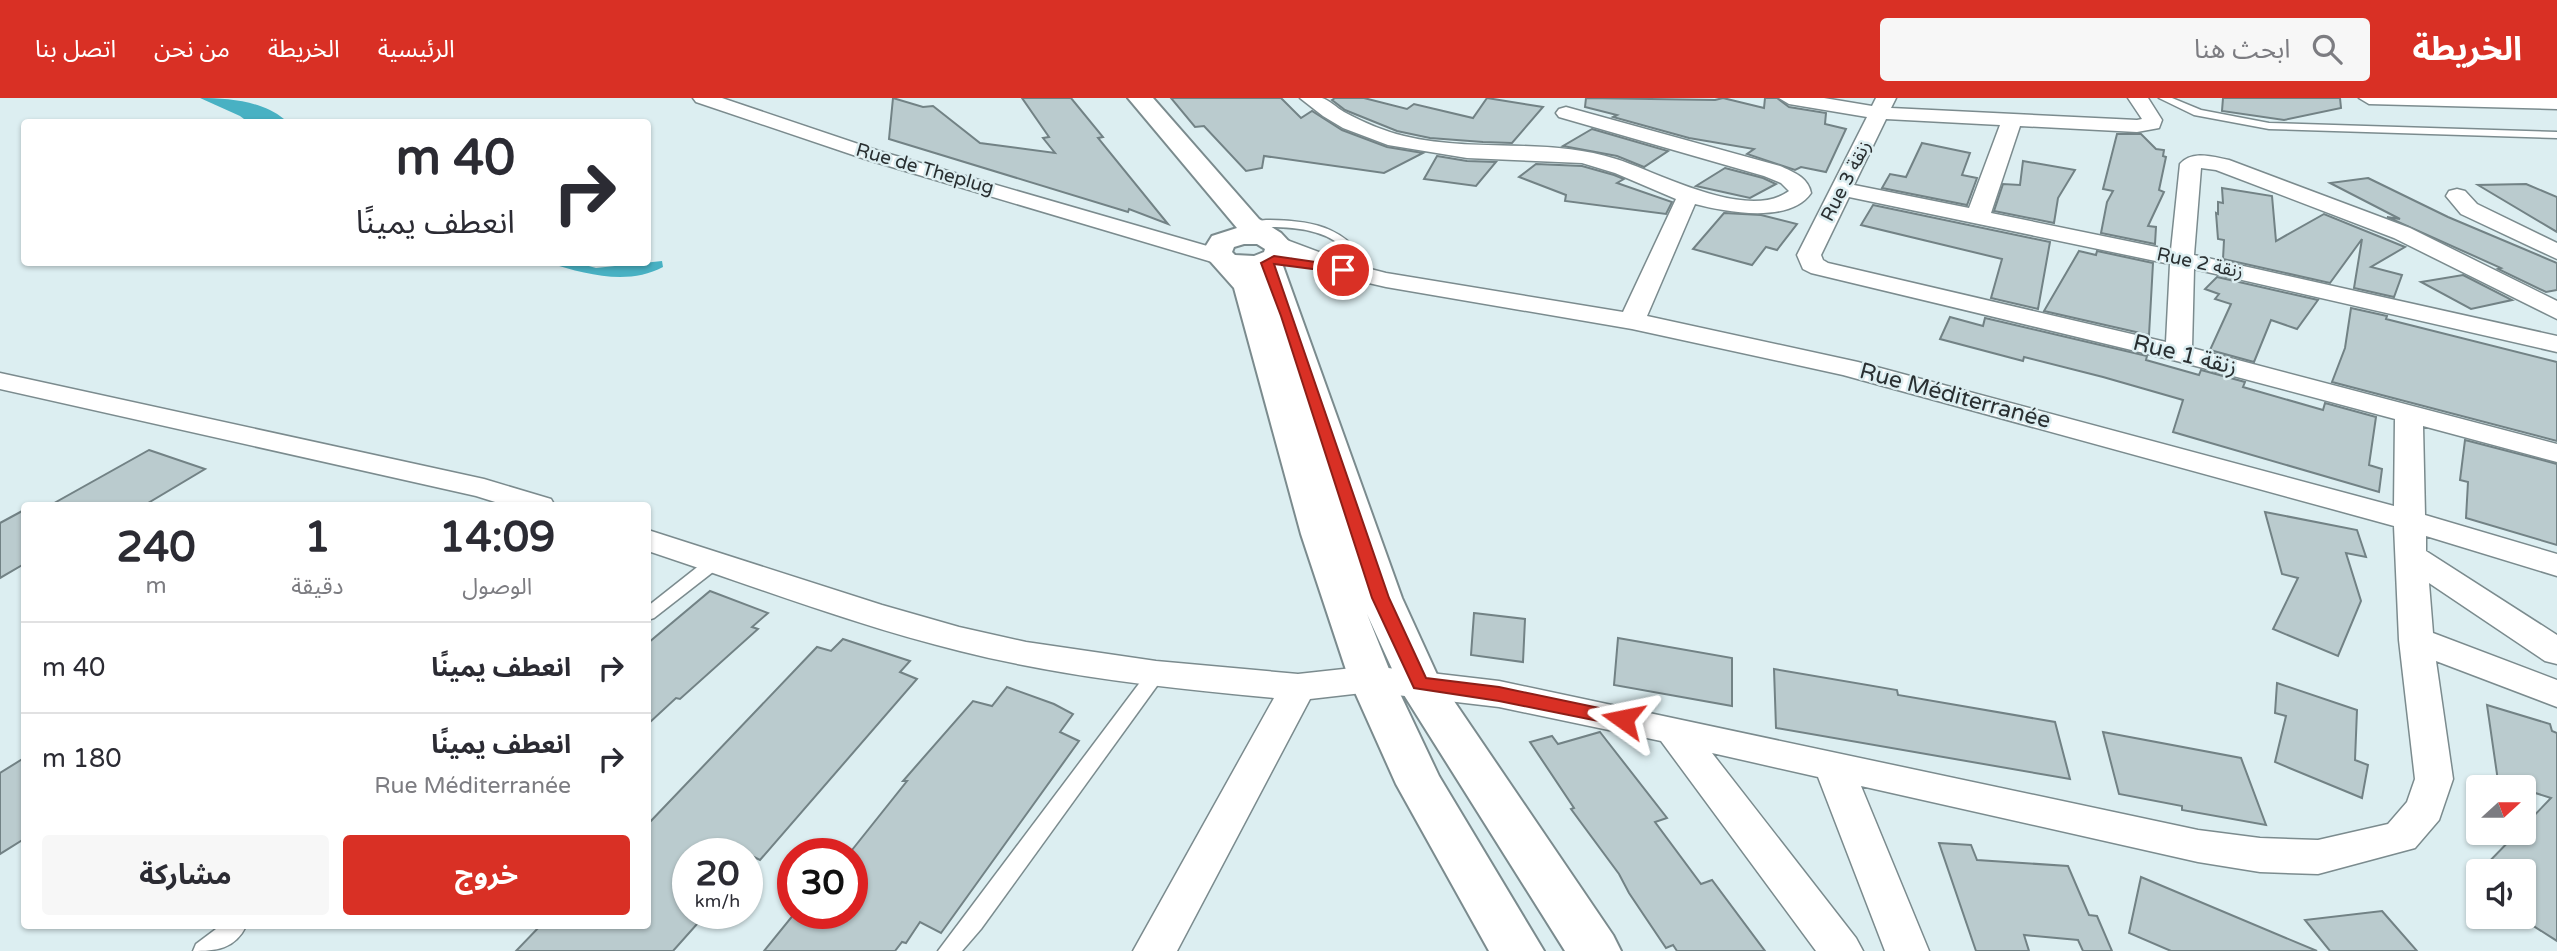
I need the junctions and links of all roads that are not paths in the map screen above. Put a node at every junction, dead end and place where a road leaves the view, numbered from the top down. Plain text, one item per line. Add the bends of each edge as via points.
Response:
1 (703, 98) edge
2 (1116, 98) edge
3 (1140, 98) edge
4 (1310, 98) edge
5 (1788, 98) edge
6 (2138, 98) edge
7 (2164, 98) edge
8 (2368, 98) edge
9 (2557, 103) edge
10 (1572, 105) edge
11 (1883, 106) edge
12 (2012, 121) junction
13 (2557, 135) edge
14 (1532, 154) junction
15 (1842, 189) junction
16 (1688, 196) junction
17 (2457, 196) dead end
18 (1978, 216) junction
19 (1148, 236) joint
20 (1248, 248) junction
21 (2557, 252) edge
22 (2182, 259) junction
23 (1812, 264) joint
24 (1355, 273) junction
25 (2557, 312) edge
26 (1632, 321) junction
27 (2557, 344) edge
28 (2179, 352) junction
29 (0, 381) edge
30 (2409, 416) junction
31 (2557, 453) edge
32 (528, 502) edge
33 (2408, 520) junction
34 (651, 541) edge
35 (2410, 555) junction
36 (716, 561) junction
37 (2557, 565) edge
38 (651, 612) edge
39 (2416, 640) junction
40 (2557, 652) edge
41 (1156, 674) junction
42 (1371, 678) junction
43 (1420, 684) junction
44 (1298, 687) junction
45 (2557, 694) edge
46 (1673, 730) junction
47 (1833, 766) junction
48 (231, 929) edge
49 (204, 951) edge
50 (949, 951) edge
51 (1155, 951) edge
52 (1517, 951) edge
53 (1594, 951) edge
54 (1841, 951) edge
55 (1907, 951) edge

1 - 19 street, Rue de Theplug via 872,155
2 - 20 street via 1218,223
3 - 20 street
4 - 14 street via 1357,127 1416,145
5 - 11 street
6 - 12 street via 2152,124
7 - 13 lane via 2198,113 2269,126
8 - 9 street
10 - 14 street
10 - 16 street via 1772,171 1789,178 1800,193 1786,204 1770,206
11 - 12 street
11 - 15 street, Rue 3 زنقة
12 - 18 street
14 - 16 street via 1602,162
15 - 18 street, Rue 2 زنقة
15 - 23 street, Rue 3 زنقة via 1809,255
16 - 26 street
17 - 21 street via 2469,209
18 - 22 street, Rue 2 زنقة
19 - 20 street, Rue Méditerranée
20 - 24 street, Rue Méditerranée
20 - 24 lane via 1290,223 1329,233 1350,245 1363,262
20 - 42 street via 1244,277
20 - 43 street via 1287,316 1381,598
22 - 25 street via 2191,164 2208,162 2402,233
22 - 27 street, Rue 2 زنقة
22 - 28 street
23 - 28 street, Rue 1 زنقة via 1830,272
24 - 26 street, Rue Méditerranée
26 - 33 street, Rue Méditerranée via 1848,368
28 - 30 street, Rue 1 زنقة
29 - 32 street via 484,488
30 - 31 street, Rue 1 زنقة
30 - 33 street
33 - 35 street
33 - 37 street, Rue Méditerranée
34 - 36 street
35 - 39 street
35 - 40 street
36 - 38 lane
36 - 41 street via 959,639 1089,666
39 - 45 street
39 - 47 street via 2434,779 2425,809 2401,837 2357,849 2318,857 2197,846
41 - 44 street
41 - 50 lane
42 - 43 street
42 - 44 street
42 - 52 street via 1414,775
43 - 46 street via 1499,694
43 - 53 street
44 - 51 street
46 - 47 street
46 - 54 street
47 - 55 street
48 - 49 lane

